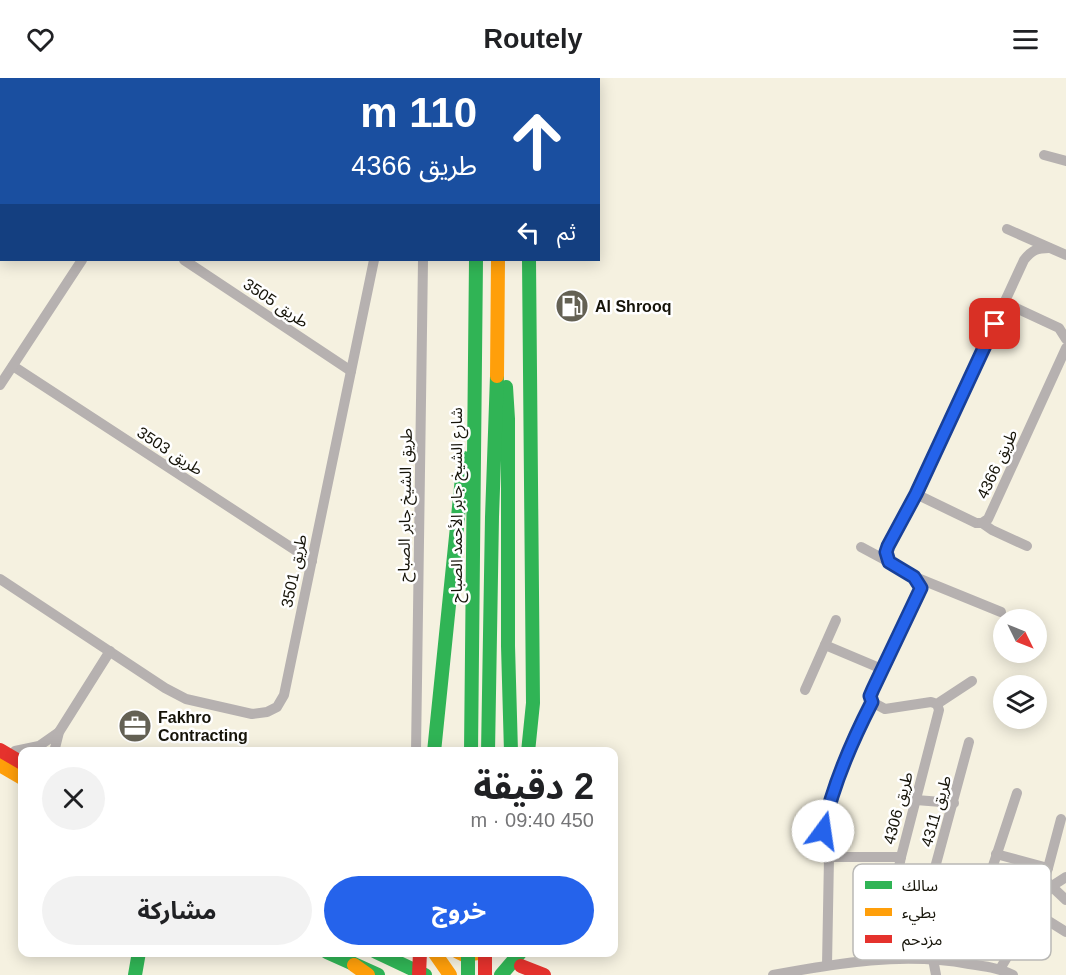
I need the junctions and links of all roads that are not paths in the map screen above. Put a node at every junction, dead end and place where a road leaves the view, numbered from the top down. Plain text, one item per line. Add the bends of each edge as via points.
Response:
1 (1044, 155) dead end
2 (1066, 161) edge
3 (1007, 229) dead end
4 (1049, 248) junction
5 (1066, 255) edge
6 (81, 261) edge
7 (186, 261) edge
8 (374, 261) edge
9 (423, 261) edge
10 (476, 261) edge
11 (498, 261) edge
12 (529, 261) edge
13 (1005, 303) junction
14 (1066, 339) edge
15 (498, 343) junction
16 (1066, 348) edge
17 (13, 366) junction
18 (351, 371) junction
19 (0, 385) edge
20 (473, 407) junction
21 (916, 494) junction
22 (982, 523) junction
23 (1027, 546) dead end
24 (861, 547) dead end
25 (312, 561) junction
26 (889, 562) junction
27 (914, 577) junction
28 (0, 579) edge
29 (993, 609) edge
30 (836, 620) dead end
31 (825, 645) junction
32 (110, 651) junction
33 (882, 669) junction
34 (972, 681) dead end
35 (805, 690) dead end
36 (872, 702) junction
37 (938, 704) junction
38 (59, 732) junction
39 (969, 742) dead end
40 (0, 743) edge
41 (37, 747) edge
42 (55, 747) edge
43 (416, 747) edge
44 (434, 747) edge
45 (471, 747) edge
46 (488, 747) edge
47 (511, 747) edge
48 (529, 747) edge
49 (0, 750) edge
50 (18, 756) edge
51 (18, 756) edge
52 (0, 765) edge
53 (18, 776) edge
54 (1017, 793) dead end
55 (916, 800) junction
56 (954, 803) junction
57 (1061, 819) dead end
58 (996, 854) junction
59 (829, 857) junction
60 (901, 857) junction
61 (900, 864) edge
62 (937, 864) edge
63 (993, 864) edge
64 (1033, 864) edge
65 (1049, 864) edge
66 (1066, 877) edge
67 (1051, 882) edge
68 (1051, 886) edge
69 (1066, 900) edge
70 (1051, 920) edge
71 (1066, 932) edge
72 (138, 957) edge
73 (337, 957) edge
74 (387, 957) edge
75 (420, 957) edge
76 (437, 957) edge
77 (468, 957) edge
78 (485, 957) edge
79 (872, 960) edge
80 (929, 960) edge
81 (946, 960) edge
82 (1005, 960) edge
83 (521, 962) edge
84 (354, 965) junction
85 (827, 965) junction
86 (1000, 969) junction
87 (421, 974) edge
88 (135, 975) edge
89 (368, 975) edge
90 (378, 975) edge
91 (450, 975) edge
92 (468, 975) edge
93 (485, 975) edge
94 (501, 975) edge
95 (544, 975) edge
96 (773, 975) edge
97 (936, 975) edge
98 (1013, 975) edge

1 - 2 street
3 - 4 street
4 - 5 street
4 - 13 street via 1031,251
6 - 17 street
7 - 18 street, طريق 3505
8 - 18 street, طريق 3501
9 - 43 street, طريق الشيخ جابر الصباح
10 - 20 main road, شارع الشيخ جابر الأحمد الصباح
11 - 15 main road, شارع الشيخ جابر الأحمد الصباح
12 - 48 main road via 533,703
13 - 14 street via 1059,328
13 - 21 street
15 - 46 main road, شارع الشيخ جابر الأحمد الصباح
15 - 47 main road via 507,419
16 - 22 street, طريق 4366 via 991,513
17 - 19 street
17 - 25 street, طريق 3503
18 - 25 street, طريق 3501
20 - 44 main road via 462,471
20 - 45 main road, شارع الشيخ جابر الأحمد الصباح
21 - 22 street, طريق 4366
21 - 26 street via 888,546
22 - 23 street
24 - 26 street
25 - 32 street, طريق 3501 via 284,695 267,712 252,714 186,699
26 - 27 street
27 - 29 street
27 - 33 street via 921,588
28 - 32 street, طريق 3501
30 - 31 street
31 - 33 street
31 - 35 street
32 - 38 street
33 - 36 street via 870,696
34 - 37 street
36 - 37 street via 885,710
36 - 59 street via 847,755 825,820 823,840
37 - 55 street, طريق 4306
38 - 41 street
38 - 42 street
39 - 56 street, طريق 4311
40 - 50 main road
49 - 51 main road
52 - 53 main road
54 - 58 street
55 - 56 street
55 - 60 street, طريق 4306
56 - 62 street, طريق 4311
57 - 65 street
58 - 63 street
58 - 64 street
59 - 60 street
59 - 85 street
60 - 61 street, طريق 4306
66 - 67 street
68 - 69 street
70 - 71 street
72 - 88 main road
73 - 84 main road
74 - 87 main road
75 - 87 main road
76 - 91 main road
77 - 92 main road, bridge
78 - 93 main road
79 - 85 street
80 - 97 street, طريق 4311
81 - 86 street
82 - 86 street
83 - 94 main road
83 - 95 main road
84 - 89 main road
84 - 90 main road
85 - 96 street
86 - 98 street

